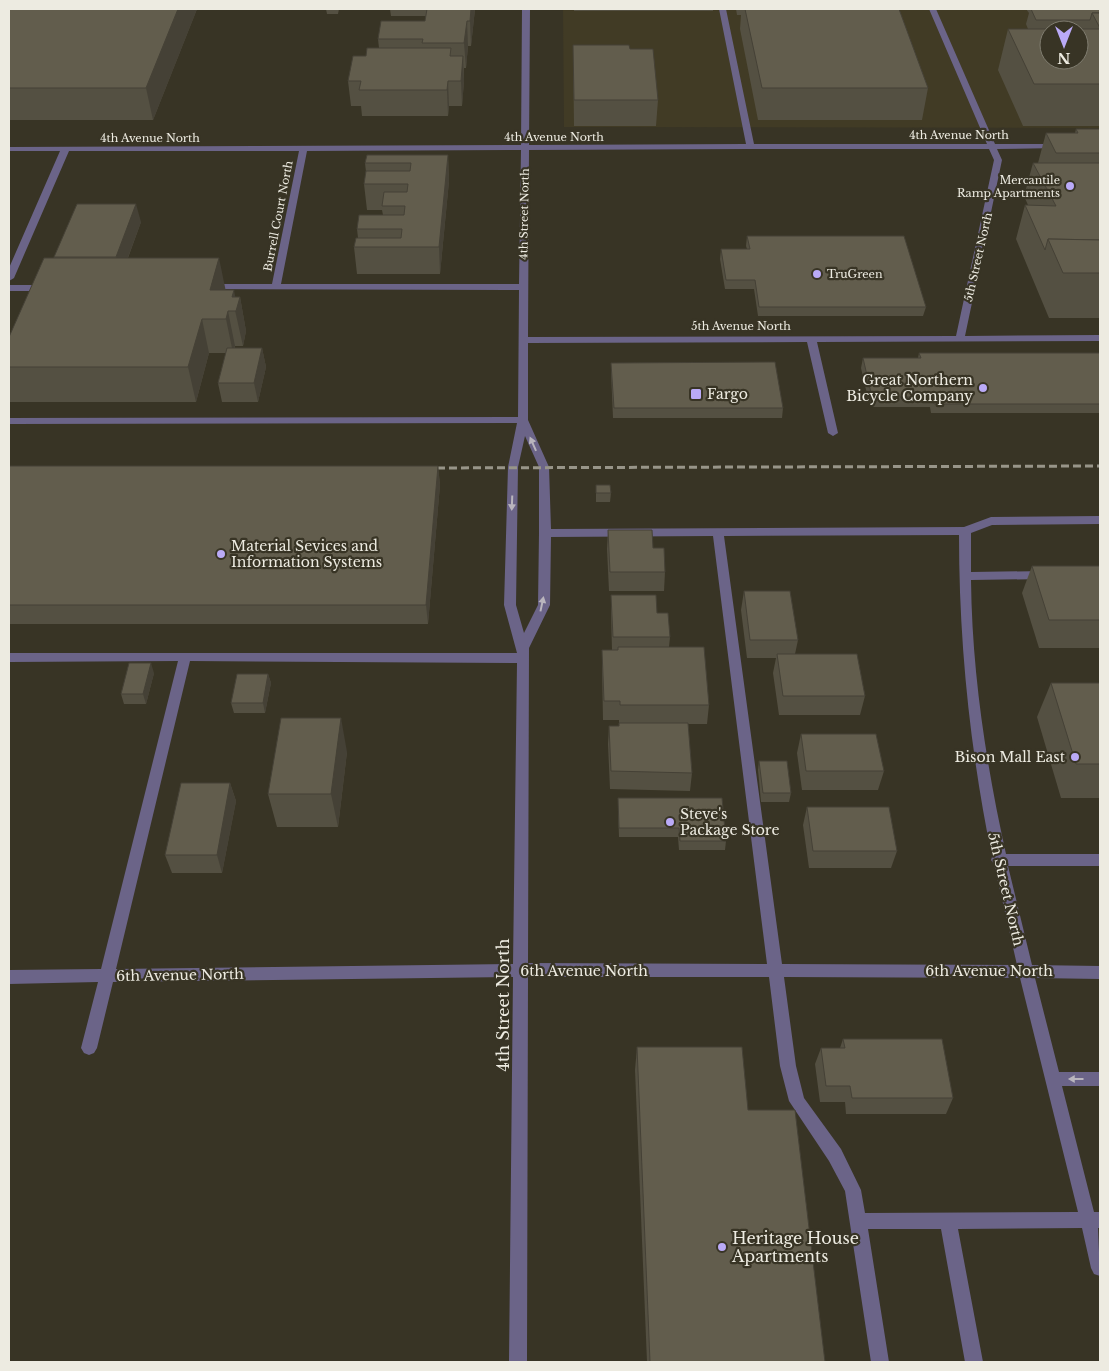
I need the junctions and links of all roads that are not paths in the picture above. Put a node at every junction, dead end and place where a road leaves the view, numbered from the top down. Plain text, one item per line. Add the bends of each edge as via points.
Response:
1 (526, 9) edge
2 (722, 9) edge
3 (933, 9) edge
4 (992, 146) junction
5 (1065, 146) edge
6 (751, 148) junction
7 (9, 149) edge
8 (303, 149) junction
9 (525, 149) junction
10 (65, 150) junction
11 (9, 278) edge
12 (196, 287) edge
13 (276, 287) junction
14 (523, 287) junction
15 (9, 288) edge
16 (58, 288) edge
17 (960, 338) junction
18 (1100, 338) edge
19 (811, 339) junction
20 (522, 340) junction
21 (523, 420) junction
22 (9, 421) edge
23 (833, 433) dead end
24 (1100, 520) edge
25 (718, 532) junction
26 (965, 532) junction
27 (545, 533) junction
28 (1061, 574) edge
29 (964, 576) junction
30 (523, 653) junction
31 (186, 656) junction
32 (9, 657) edge
33 (998, 860) junction
34 (1100, 860) edge
35 (520, 970) junction
36 (777, 971) junction
37 (1025, 971) junction
38 (1100, 972) edge
39 (106, 976) junction
40 (9, 977) edge
41 (89, 1048) dead end
42 (1052, 1079) junction
43 (1100, 1079) edge
44 (1094, 1220) edge
45 (858, 1221) junction
46 (948, 1221) junction
47 (1100, 1268) edge
48 (518, 1362) edge
49 (880, 1362) edge
50 (974, 1362) edge

1 - 9 street, 4th Street North
2 - 6 street
3 - 4 street, 5th Street North
4 - 5 street, 4th Avenue North
4 - 6 street, 4th Avenue North
4 - 17 street, 5th Street North via 998,169
6 - 9 street, 4th Avenue North
7 - 10 street, 4th Avenue North
8 - 9 street, 4th Avenue North
8 - 10 street, 4th Avenue North
8 - 13 street, Burrell Court North
9 - 14 street, 4th Street North
10 - 11 street
12 - 13 street
13 - 14 street
14 - 20 street, 4th Street North
15 - 16 street
17 - 18 street, 5th Avenue North
17 - 19 street, 5th Avenue North
19 - 20 street, 5th Avenue North
19 - 23 street
20 - 21 street, 4th Street North
21 - 22 street
27 -> 21 street, 4th Street North via 544,467
21 -> 30 street, 4th Street North via 513,467 510,605
24 - 26 street via 991,521
25 - 26 street
25 - 27 street
25 - 36 street
26 - 29 street, 5th Street North
30 -> 27 street, 4th Street North via 544,605
28 - 29 street
29 - 33 street, 5th Street North via 969,681
30 - 31 street
30 - 35 street, 4th Street North
31 - 32 street
31 - 39 street
33 - 34 street
33 - 37 street, 5th Street North
35 - 36 street, 6th Avenue North
35 - 39 street, 6th Avenue North
35 - 48 street, 4th Street North
36 - 37 street, 6th Avenue North
36 - 45 street via 788,1066 796,1101 835,1155 853,1190
37 - 38 street, 6th Avenue North
37 - 42 street, 5th Street North
39 - 40 street, 6th Avenue North
39 - 41 street
43 -> 42 street
42 - 44 street, 5th Street North
44 - 46 street
44 - 47 street, 5th Street North
45 - 46 street
45 - 49 street
46 - 50 street

